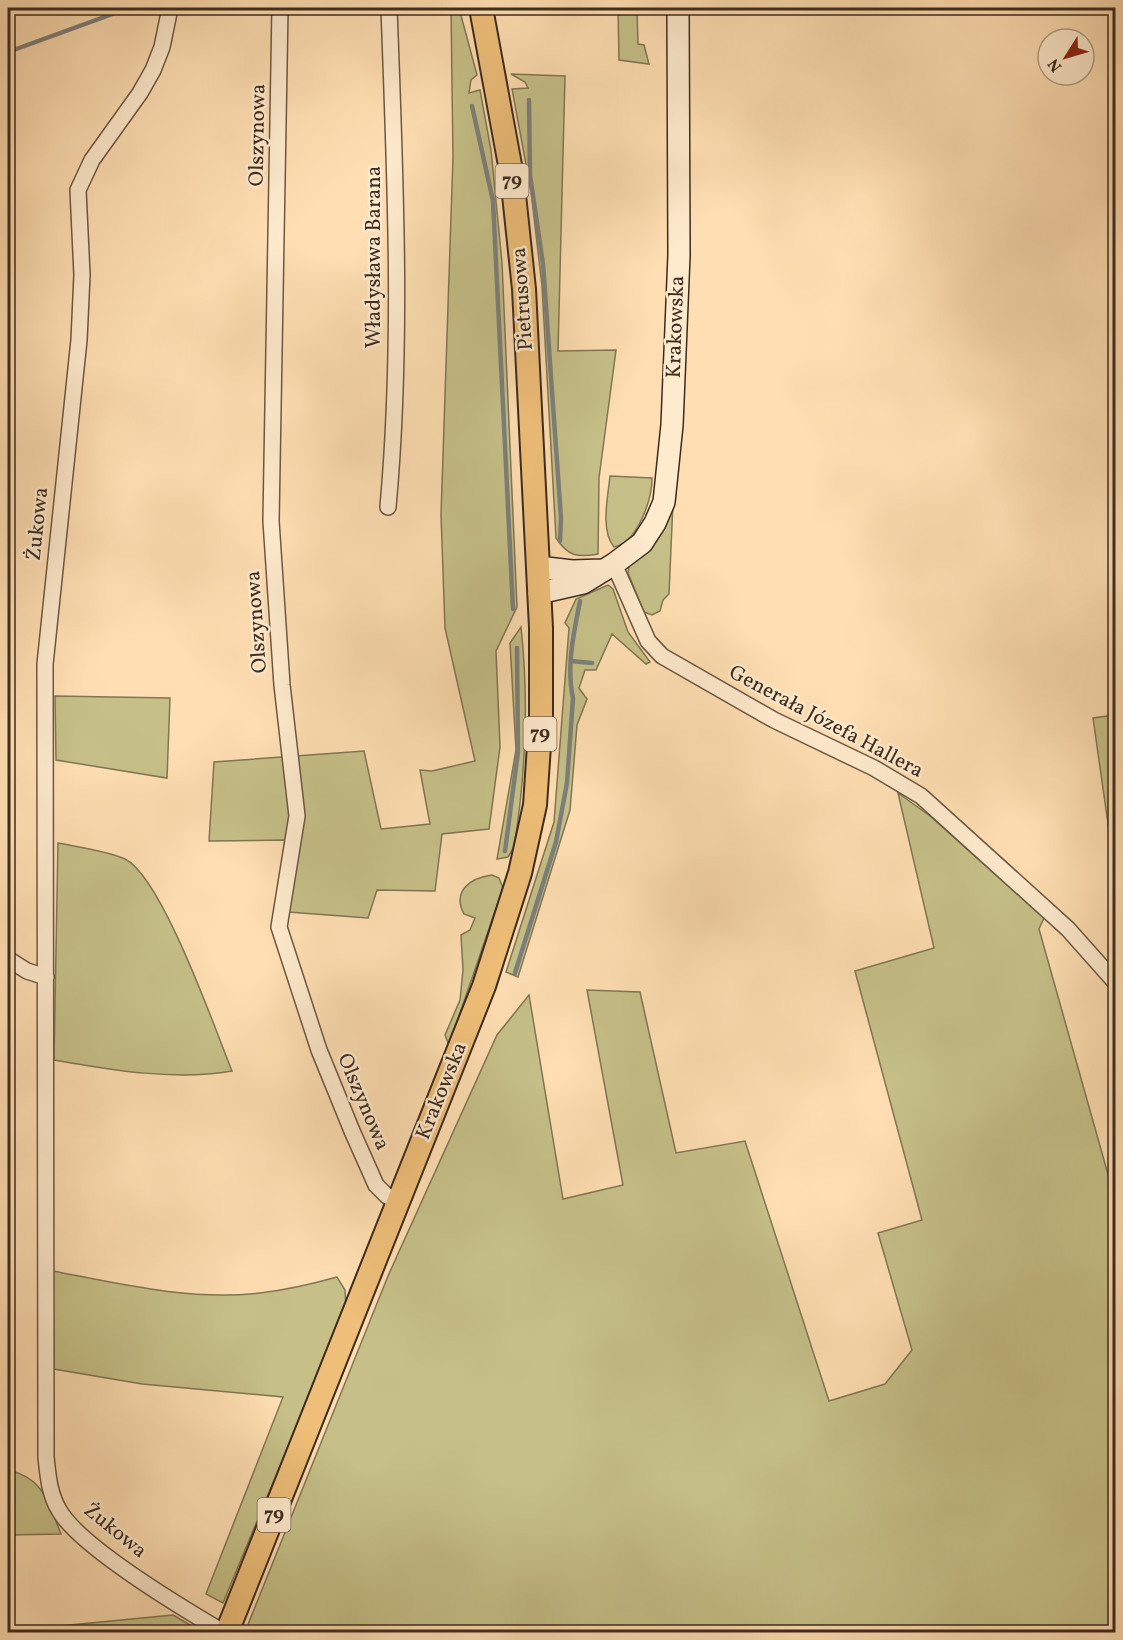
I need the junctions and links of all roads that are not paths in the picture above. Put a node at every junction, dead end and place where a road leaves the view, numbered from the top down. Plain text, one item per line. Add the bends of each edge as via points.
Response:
1 (170, 8) edge
2 (280, 8) edge
3 (389, 8) edge
4 (481, 8) edge
5 (670, 8) edge
6 (678, 8) edge
7 (676, 58) junction
8 (388, 507) dead end
9 (538, 567) junction
10 (609, 567) junction
11 (539, 593) junction
12 (8, 959) edge
13 (46, 976) junction
14 (1116, 983) edge
15 (398, 1202) junction
16 (225, 1632) edge

1 - 13 street, Żukowa via 153,70 92,160 78,190 82,275 79,340 45,663
2 - 15 street, Olszynowa via 272,521 282,685 297,816 279,927 319,1050 352,1131 376,1185
3 - 8 street, Władysława Barana via 395,192 395,432
4 - 9 main road, Pietrusowa / 79 via 518,230
5 - 7 street, Krakowska
6 - 7 street, Krakowska
7 - 10 street, Krakowska via 679,255 664,502 642,543
9 - 10 street via 572,571
9 - 11 main road, Pietrusowa / 79
10 - 11 street, Krakowska via 583,583
10 - 14 street, Generała Józefa Hallera via 648,641 662,656 774,720 874,768 921,796 1068,929
11 - 15 main road, Krakowska / 79 via 541,727 535,805 525,850 505,928
12 - 13 street via 27,971
13 - 16 street, Żukowa via 44,1352 48,1481 60,1512 75,1531 181,1607
15 - 16 main road, Krakowska / 79

